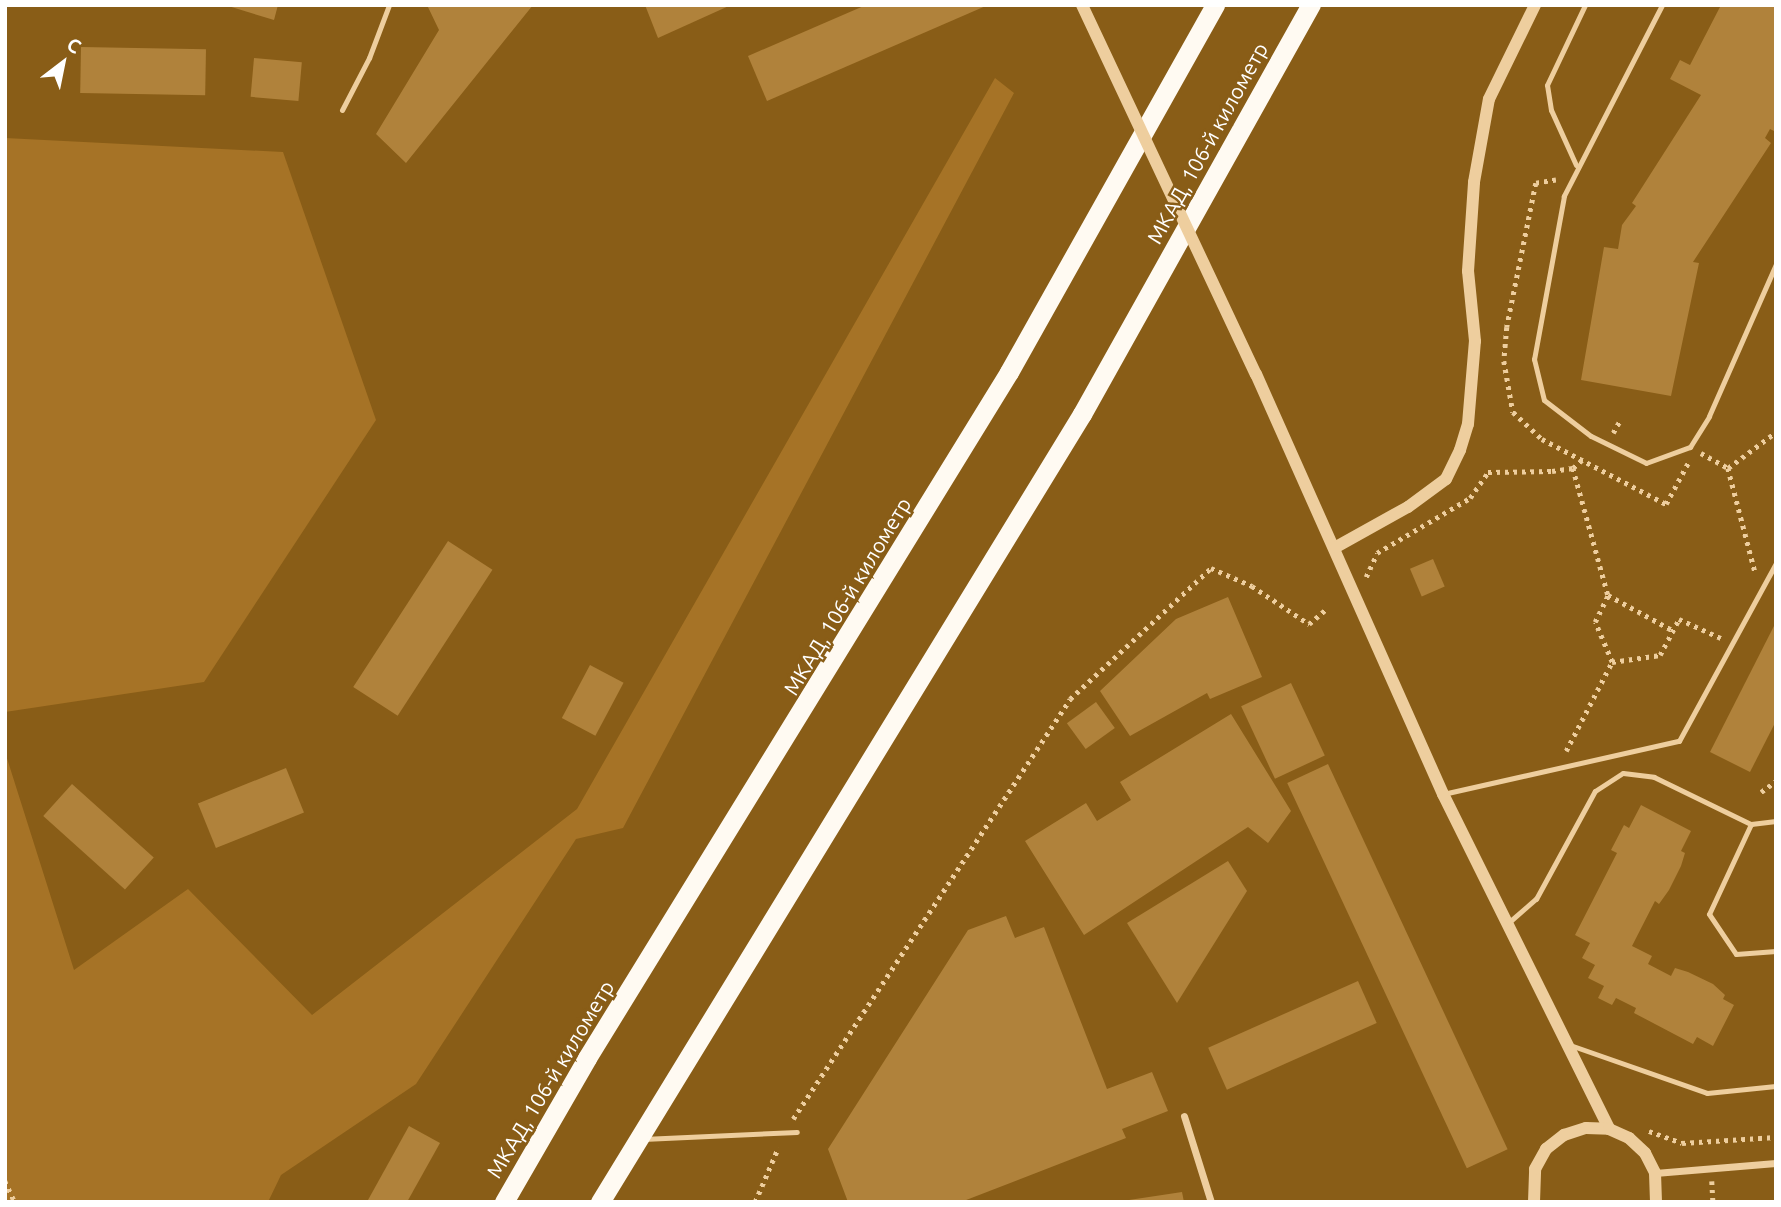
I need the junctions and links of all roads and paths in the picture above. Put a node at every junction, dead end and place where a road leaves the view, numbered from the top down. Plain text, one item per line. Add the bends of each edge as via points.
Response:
1 (389, 5) edge
2 (1082, 5) edge
3 (1215, 5) edge
4 (1311, 5) edge
5 (1535, 5) edge
6 (1585, 5) edge
7 (1662, 5) edge
8 (342, 110) dead end
9 (1576, 165) junction
10 (1571, 178) junction
11 (1776, 264) edge
12 (1776, 432) edge
13 (1582, 460) junction
14 (1573, 468) junction
15 (1728, 468) junction
16 (1336, 548) junction
17 (1776, 563) edge
18 (1364, 585) dead end
19 (1761, 593) junction
20 (1608, 595) junction
21 (1326, 609) dead end
22 (1672, 630) junction
23 (1735, 645) junction
24 (1612, 662) junction
25 (1557, 768) junction
26 (1776, 781) edge
27 (1761, 792) dead end
28 (1443, 794) junction
29 (1776, 821) edge
30 (1751, 824) junction
31 (1508, 923) junction
32 (1776, 951) edge
33 (1570, 1045) junction
34 (1776, 1086) edge
35 (1184, 1116) dead end
36 (1609, 1129) junction
37 (1647, 1130) dead end
38 (785, 1132) junction
39 (797, 1132) dead end
40 (1776, 1137) edge
41 (637, 1139) junction
42 (1776, 1163) edge
43 (1655, 1173) junction
44 (5, 1181) edge
45 (15, 1202) edge
46 (504, 1202) edge
47 (600, 1202) edge
48 (755, 1202) edge
49 (1211, 1202) edge
50 (1534, 1202) edge
51 (1656, 1202) edge

1 - 8 lane
2 - 16 street, bridge
3 - 46 highway, МКАД, 106-й километр via 1002,384 587,1058
4 - 41 highway, МКАД, 106-й километр via 1082,414
5 - 16 street via 1489,99 1474,183 1468,271 1475,341 1468,424 1460,450 1446,479 1409,507
6 - 9 lane via 1547,85 1551,110
7 - 9 lane
9 - 10 lane
10 - 11 lane via 1534,359 1539,384 1544,400 1591,436 1646,463 1690,447 1709,416
10 - 13 path via 1536,183 1504,361 1513,412 1542,439
12 - 15 path
13 - 14 path
13 - 15 path via 1666,504 1695,450
14 - 18 path via 1512,475 1488,472 1470,498 1377,553
14 - 20 path
15 - 19 path
16 - 28 street
17 - 19 lane
19 - 23 lane
20 - 22 path
20 - 24 path via 1595,622
21 - 38 path via 1309,624 1252,586 1211,568 1070,699
22 - 23 path via 1679,619
22 - 24 path via 1660,655
23 - 25 lane via 1679,741
24 - 25 path
25 - 28 lane
26 - 27 path
28 - 31 street
29 - 30 lane
30 - 31 lane via 1654,777 1623,773 1595,791 1536,899
30 - 32 lane via 1709,914 1736,954
31 - 33 street
33 - 34 lane via 1707,1093
33 - 36 street
35 - 49 street
36 - 43 street via 1629,1138 1645,1153
36 - 50 street via 1575,1131 1546,1149 1535,1169
37 - 40 path via 1682,1143
38 - 39 lane
38 - 41 lane
38 - 48 path
41 - 47 highway, МКАД, 106-й километр
42 - 43 street
43 - 51 street
44 - 45 path

